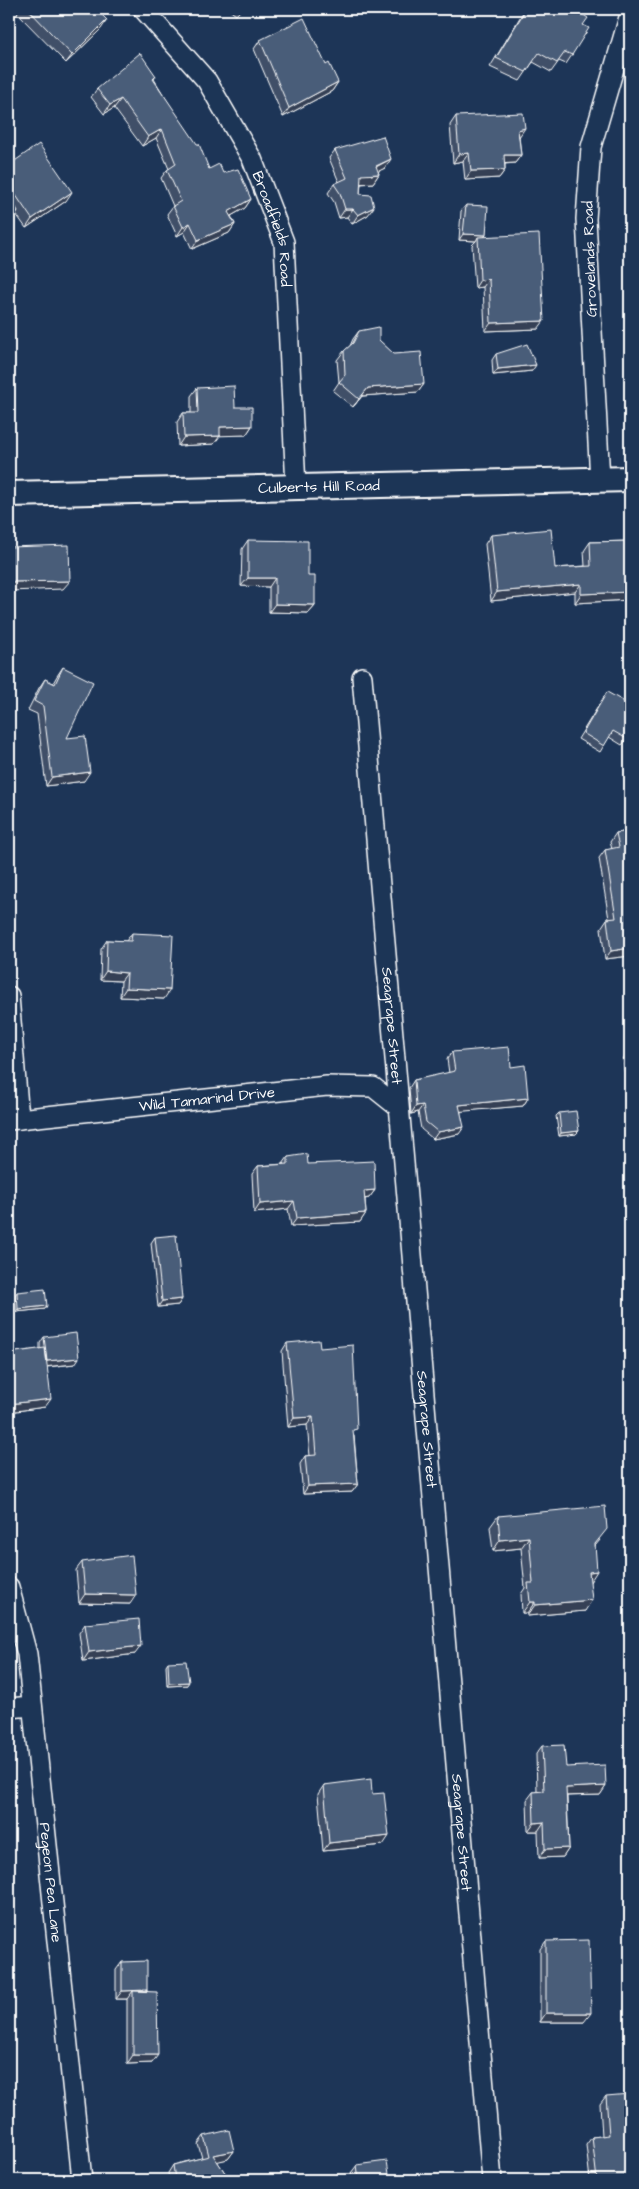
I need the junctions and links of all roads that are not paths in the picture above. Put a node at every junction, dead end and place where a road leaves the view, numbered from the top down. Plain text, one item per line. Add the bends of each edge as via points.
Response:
1 (143, 9) edge
2 (630, 14) edge
3 (630, 479) edge
4 (600, 480) junction
5 (296, 488) junction
6 (9, 494) edge
7 (362, 677) dead end
8 (9, 996) edge
9 (398, 1108) junction
10 (14, 1119) edge
11 (9, 1587) edge
12 (32, 1706) junction
13 (9, 1708) edge
14 (82, 2180) edge
15 (492, 2180) edge

1 - 5 street, Broadfields Road via 207,81 252,159 284,242
2 - 4 street, Grovelands Road via 591,146 586,218
3 - 4 street, Culberts Hill Road
4 - 5 street, Culberts Hill Road
5 - 6 street, Culberts Hill Road
7 - 9 street, Seagrape Street
8 - 10 street
9 - 10 street, Wild Tamarind Drive via 373,1086 327,1086
9 - 15 street, Seagrape Street
11 - 12 street, Pegeon Pea Lane via 27,1654
12 - 13 street
12 - 14 street, Pegeon Pea Lane

